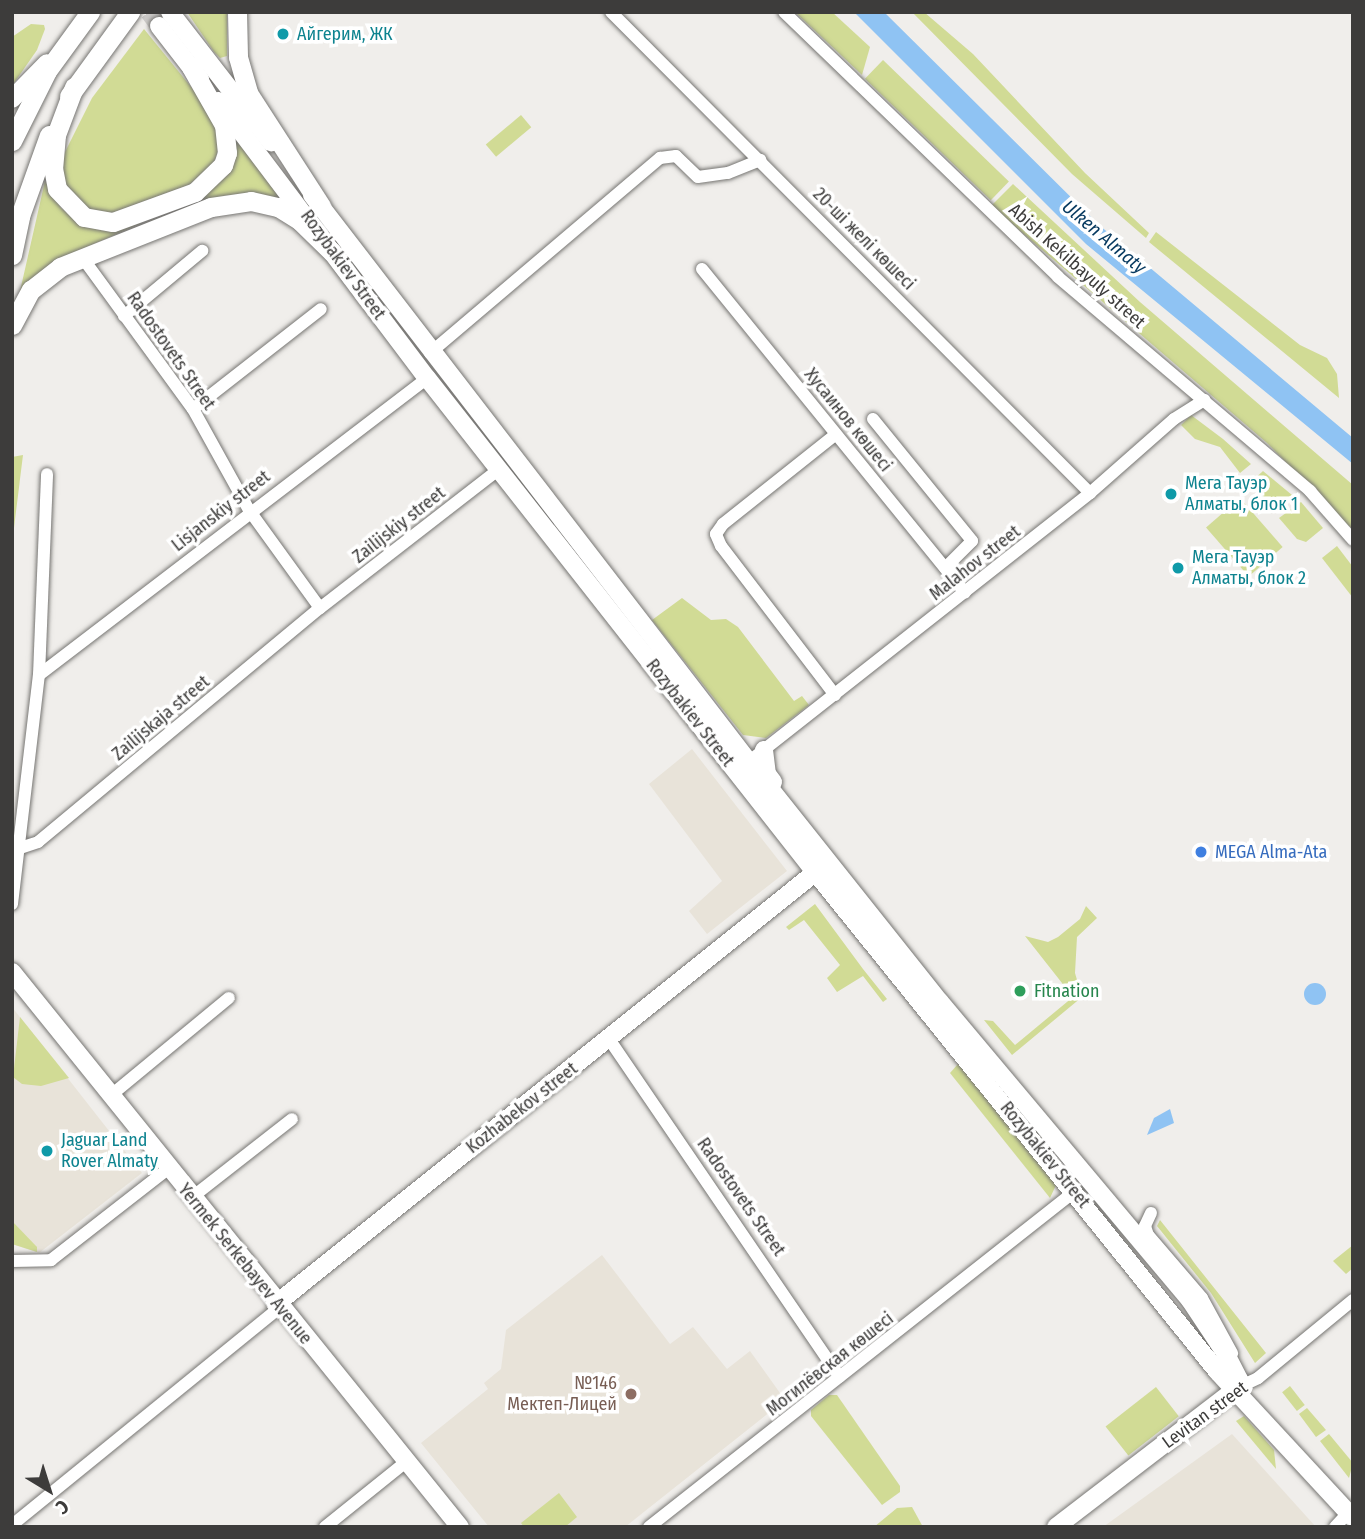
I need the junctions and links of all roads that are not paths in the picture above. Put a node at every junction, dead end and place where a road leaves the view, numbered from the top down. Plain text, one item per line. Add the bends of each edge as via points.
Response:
1 (90, 12) edge
2 (130, 12) edge
3 (237, 12) edge
4 (611, 12) edge
5 (784, 12) edge
6 (164, 19) edge
7 (191, 67) junction
8 (74, 87) junction
9 (19, 104) edge
10 (12, 131) edge
11 (12, 141) edge
12 (761, 160) junction
13 (321, 206) junction
14 (202, 251) dead end
15 (332, 252) junction
16 (12, 255) edge
17 (82, 257) junction
18 (702, 269) dead end
19 (321, 309) dead end
20 (124, 316) junction
21 (12, 326) edge
22 (430, 353) junction
23 (427, 378) junction
24 (1205, 400) junction
25 (193, 409) junction
26 (873, 419) dead end
27 (836, 434) junction
28 (499, 469) junction
29 (47, 474) dead end
30 (1090, 493) junction
31 (249, 510) junction
32 (1353, 540) edge
33 (945, 568) junction
34 (965, 593) junction
35 (320, 608) junction
36 (39, 675) junction
37 (835, 695) junction
38 (764, 750) junction
39 (743, 767) junction
40 (814, 843) junction
41 (20, 848) junction
42 (822, 867) junction
43 (12, 904) edge
44 (12, 972) edge
45 (12, 988) edge
46 (229, 998) dead end
47 (32, 1001) junction
48 (609, 1040) junction
49 (110, 1096) junction
50 (292, 1119) dead end
51 (168, 1169) junction
52 (1074, 1192) junction
53 (191, 1198) junction
54 (1150, 1213) dead end
55 (12, 1261) edge
56 (1353, 1300) edge
57 (278, 1306) junction
58 (841, 1377) junction
59 (1238, 1385) junction
60 (407, 1461) junction
61 (1350, 1515) edge
62 (12, 1525) edge
63 (325, 1527) edge
64 (460, 1527) edge
65 (649, 1527) edge
66 (1056, 1527) edge
67 (1335, 1527) edge

1 - 9 main road
2 - 8 main road
3 - 13 main road via 238,57 248,93
4 - 12 street, 20-ші желі көшесі
5 - 24 street, Abish Kekilbayuly street via 1058,277
6 - 7 main road, Rozybakiev Street
6 - 13 main road, Rozybakiev Street
7 - 8 main road via 224,125 227,153 222,165 195,192 113,222 83,217 57,189 53,168 56,135
7 - 15 main road, Rozybakiev Street
8 - 16 main road via 35,168
9 - 10 main road
9 - 11 main road
12 - 22 street via 698,177 676,156 660,158
12 - 30 street, 20-ші желі көшесі
13 - 22 main road, Rozybakiev Street
14 - 20 street
15 - 17 main road via 290,214 251,201 211,207
15 - 23 main road, Rozybakiev Street
17 - 20 street, Radostovets Street
17 - 21 main road via 41,281
18 - 27 street, Хусаинов көшесі
19 - 25 street
20 - 25 street, Radostovets Street
22 - 39 main road, Rozybakiev Street
23 - 28 main road, Rozybakiev Street
23 - 31 street, Lisjanskiy street
24 - 30 street, Malahov street via 1174,419
24 - 32 street, Abish Kekilbayuly street via 1310,491
25 - 31 street, Radostovets Street
26 - 33 street via 972,541
27 - 33 street, Хусаинов көшесі
27 - 37 street via 716,534 720,546
28 - 35 street, Zailijskiy street
28 - 39 main road, Rozybakiev Street
29 - 36 street
30 - 34 street, Malahov street
31 - 35 street, Radostovets Street
31 - 36 street, Lisjanskiy street
33 - 34 street, Хусаинов көшесі
34 - 37 street, Malahov street
35 - 41 street, Zailijskaja street via 38,842
36 - 41 street
37 - 38 street, Malahov street
38 - 39 street, Malahov street
38 - 40 main road via 767,774
39 - 40 main road, Rozybakiev Street
39 - 42 main road, Rozybakiev Street
40 - 42 main road, Rozybakiev Street
41 - 43 street
42 - 48 main road, Kozhabekov street
42 - 52 main road, Rozybakiev Street
42 - 59 main road, Rozybakiev Street via 1190,1300
44 - 47 main road
45 - 47 main road
46 - 49 street
47 - 49 main road, Yermek Serkebayev Avenue
48 - 57 main road, Kozhabekov street
48 - 58 street, Radostovets Street
49 - 51 main road, Yermek Serkebayev Avenue
50 - 53 street
51 - 53 main road, Yermek Serkebayev Avenue
51 - 55 street via 51,1260
52 - 58 street, Могилёвская көшесі
52 - 59 main road, Rozybakiev Street via 1217,1371
53 - 57 main road, Yermek Serkebayev Avenue
54 - 59 street via 1145,1226 1149,1235 1216,1317
56 - 59 street, Levitan street via 1258,1378
57 - 60 main road, Yermek Serkebayev Avenue
57 - 62 street
58 - 65 street, Могилёвская көшесі
59 - 61 main road, Rozybakiev Street
59 - 66 main road, Levitan street
60 - 63 street
60 - 64 main road, Yermek Serkebayev Avenue
61 - 67 street

